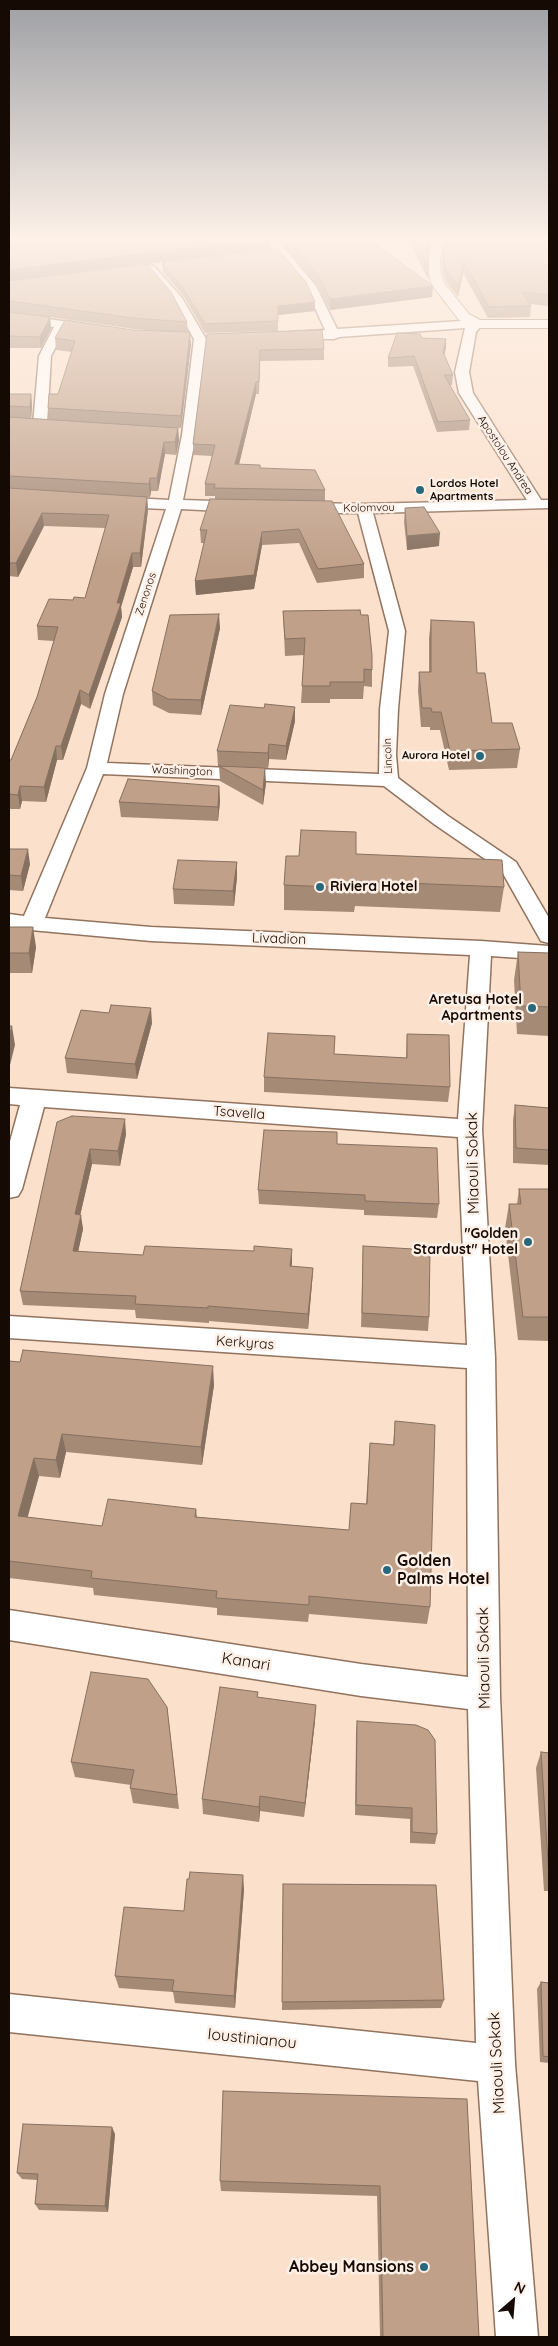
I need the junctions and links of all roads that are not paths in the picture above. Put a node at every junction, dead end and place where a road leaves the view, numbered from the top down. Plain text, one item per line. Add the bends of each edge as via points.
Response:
1 (49, 348) edge
2 (203, 348) edge
3 (467, 348) edge
4 (24, 424) edge
5 (40, 424) junction
6 (58, 425) edge
7 (171, 433) edge
8 (189, 434) junction
9 (97, 501) edge
10 (543, 503) edge
11 (175, 505) junction
12 (255, 507) edge
13 (285, 508) edge
14 (364, 509) junction
15 (96, 768) junction
16 (389, 780) junction
17 (9, 921) edge
18 (32, 923) junction
19 (549, 936) edge
20 (481, 948) junction
21 (549, 953) edge
22 (9, 1096) edge
23 (34, 1098) junction
24 (470, 1129) junction
25 (9, 1189) edge
26 (9, 1327) edge
27 (481, 1357) junction
28 (9, 1625) edge
29 (484, 1695) junction
30 (9, 2013) edge
31 (496, 2064) junction
32 (517, 2337) edge

1 - 5 street via 45,356
2 - 8 street, Zenonos
3 - 10 street, Apostolou Andrea via 462,372 466,393 487,429
4 - 5 street
5 - 6 street
7 - 8 street
8 - 11 street, Zenonos
9 - 11 street
10 - 14 street, Kolomvou
11 - 12 street
11 - 15 street, Zenonos via 114,694
13 - 14 street, Kolomvou
14 - 16 street, Lincoln via 397,631 389,710
15 - 16 street, Washington
15 - 18 street, Zenonos
16 - 19 street, Lincoln via 509,866
17 - 18 street, Livadion
18 - 20 street, Livadion via 151,934
20 - 21 street, Livadion
20 - 24 street, Miaouli Sokak
22 - 23 street, Tsavella
23 - 24 street, Tsavella
23 - 25 street
24 - 27 street, Miaouli Sokak
26 - 27 street, Kerkyras
27 - 29 street, Miaouli Sokak
28 - 29 street, Kanari via 361,1680
29 - 31 street, Miaouli Sokak
30 - 31 street, Ioustinianou
31 - 32 street, Miaouli Sokak

